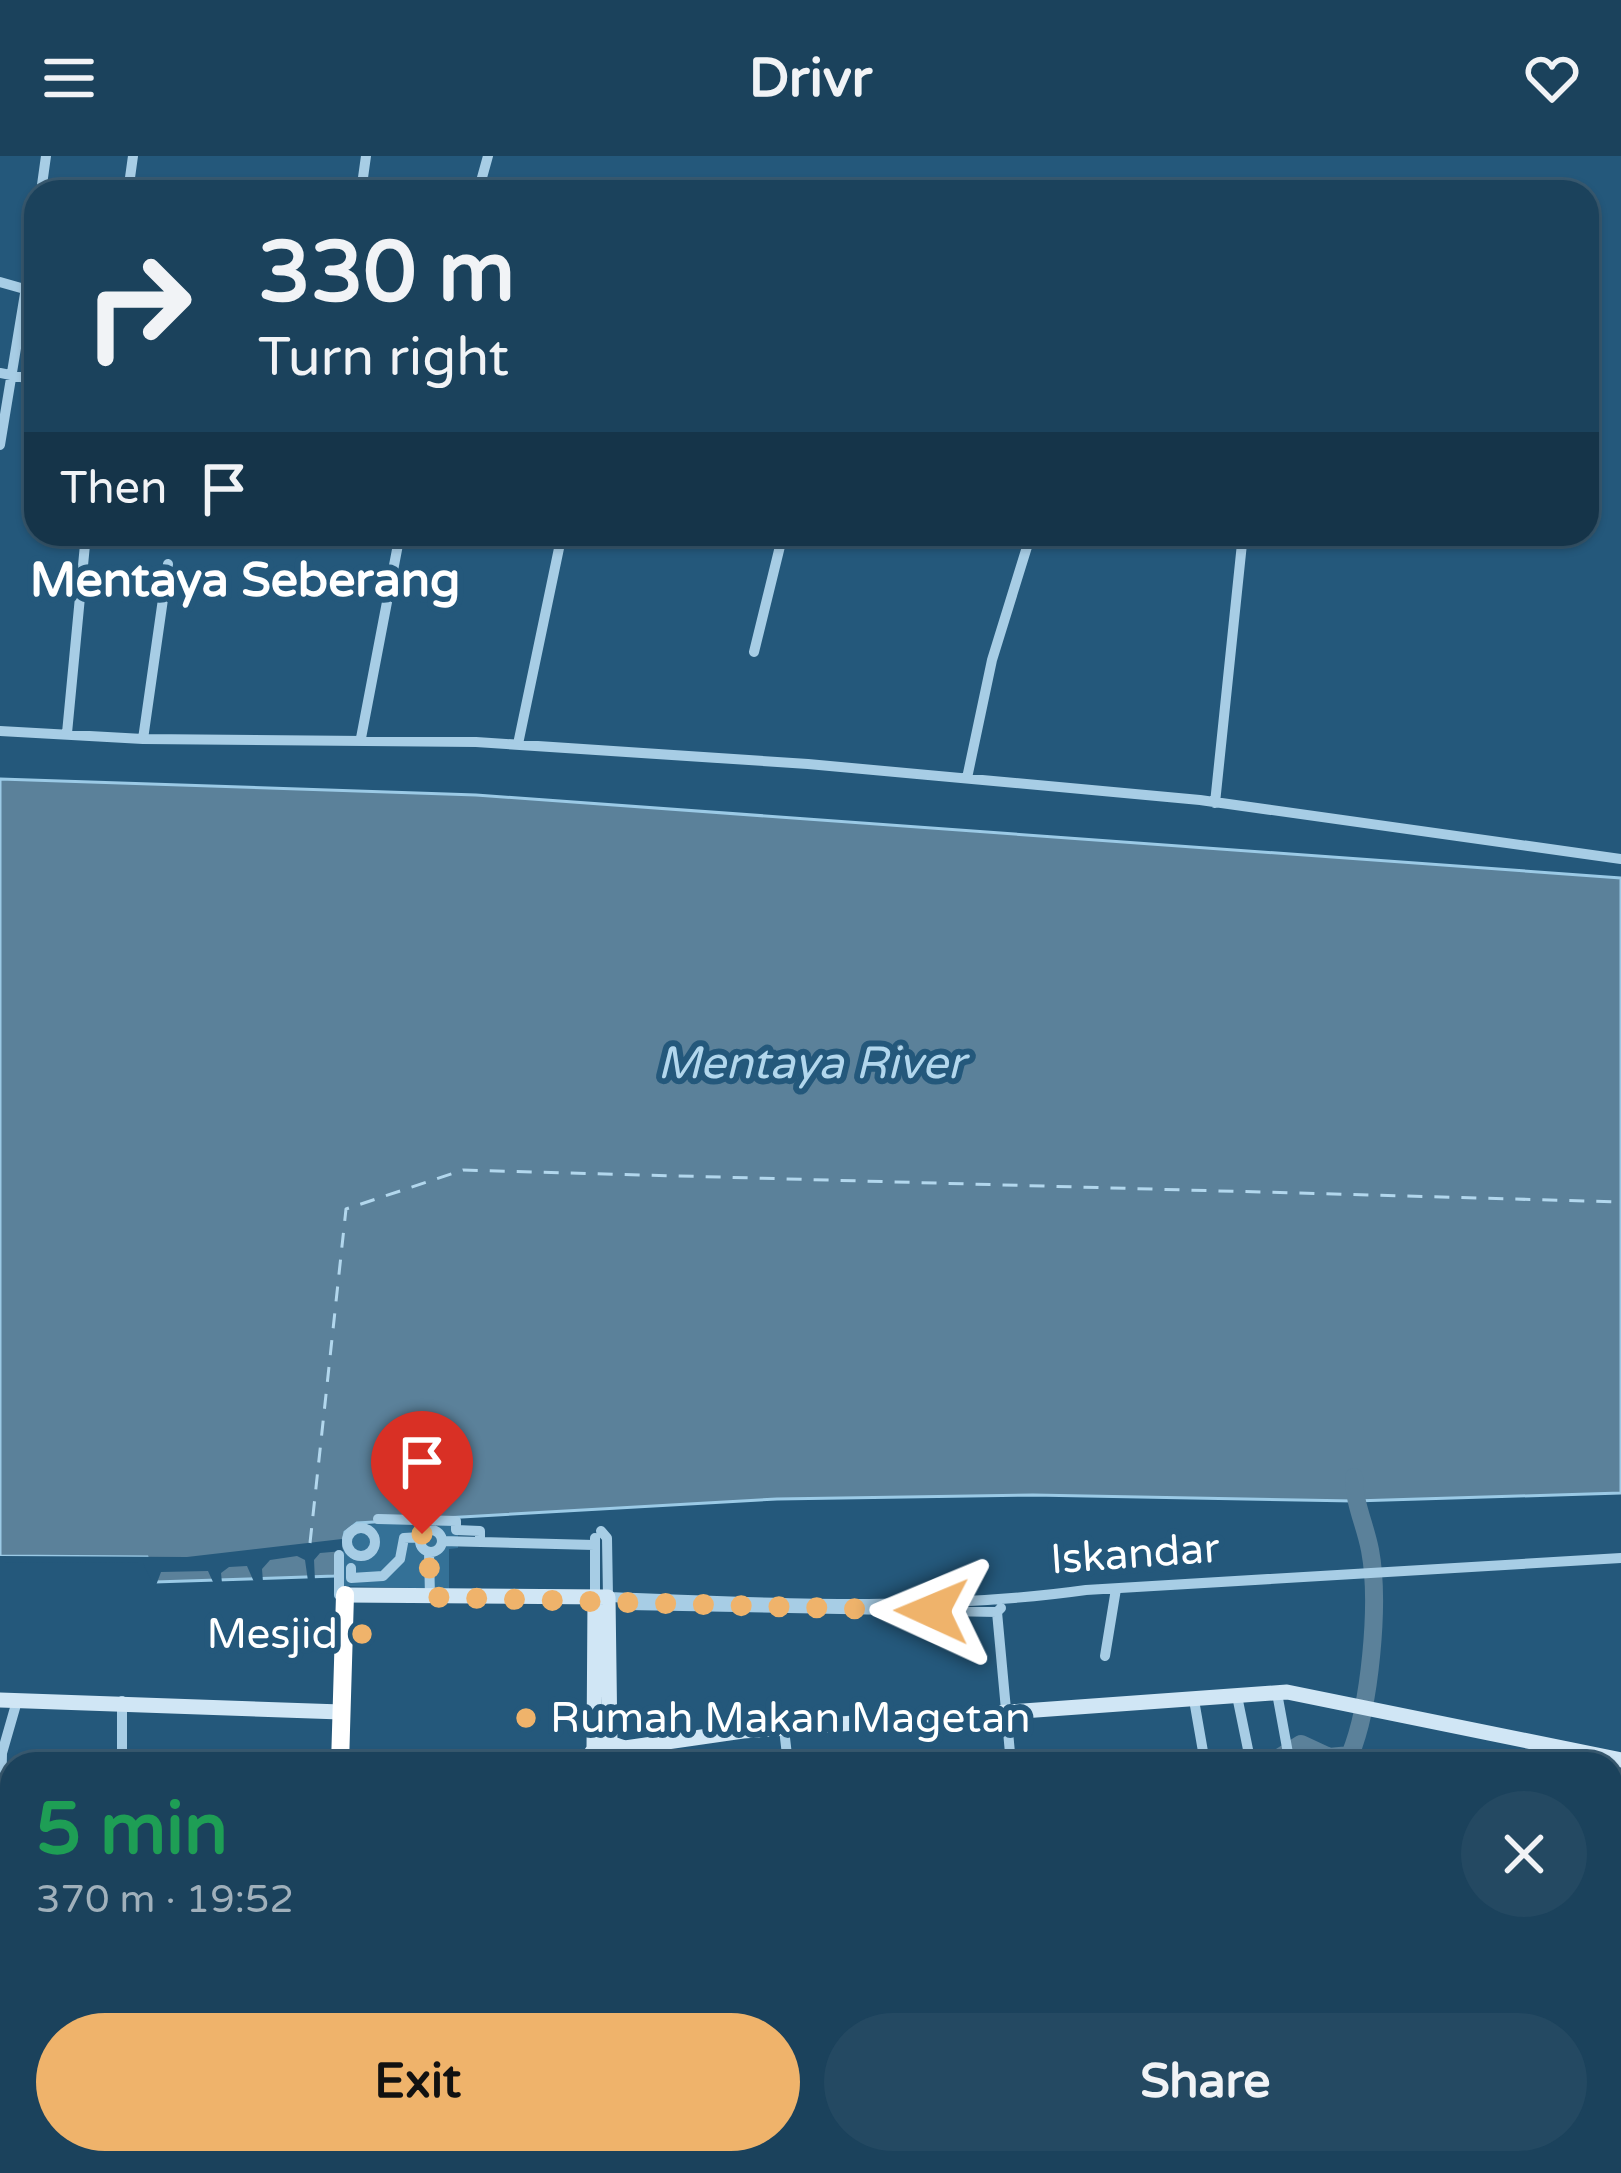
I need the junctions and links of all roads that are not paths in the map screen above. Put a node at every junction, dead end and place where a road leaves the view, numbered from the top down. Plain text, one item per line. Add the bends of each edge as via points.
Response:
1 (24, 315) edge
2 (0, 373) edge
3 (14, 376) junction
4 (24, 378) edge
5 (0, 445) edge
6 (85, 546) edge
7 (398, 546) edge
8 (559, 546) edge
9 (781, 546) edge
10 (1027, 546) edge
11 (1242, 546) edge
12 (168, 564) dead end
13 (754, 652) dead end
14 (0, 731) edge
15 (67, 733) junction
16 (362, 738) junction
17 (143, 739) junction
18 (518, 744) junction
19 (967, 778) junction
20 (1215, 802) junction
21 (1621, 859) edge
22 (379, 1519) dead end
23 (421, 1538) junction
24 (442, 1541) junction
25 (480, 1541) junction
26 (370, 1553) dead end
27 (339, 1555) dead end
28 (429, 1558) junction
29 (1621, 1558) edge
30 (351, 1568) dead end
31 (393, 1568) junction
32 (1116, 1589) junction
33 (342, 1595) junction
34 (430, 1597) junction
35 (598, 1600) junction
36 (1007, 1601) junction
37 (997, 1612) junction
38 (1105, 1656) dead end
39 (1277, 1693) junction
40 (1237, 1696) junction
41 (9, 1700) edge
42 (1194, 1700) junction
43 (122, 1701) junction
44 (341, 1712) junction
45 (1006, 1716) junction
46 (784, 1729) junction
47 (2, 1752) edge
48 (122, 1752) edge
49 (340, 1752) edge
50 (607, 1752) edge
51 (621, 1752) edge
52 (787, 1752) edge
53 (1010, 1752) edge
54 (1203, 1752) edge
55 (1249, 1752) edge
56 (1287, 1752) edge
57 (1555, 1752) edge

1 - 3 street
2 - 3 street
3 - 4 street
3 - 5 street
6 - 15 street
7 - 16 street
8 - 18 street
9 - 13 street
10 - 19 street
11 - 20 street
12 - 17 street
14 - 15 street
15 - 17 street
16 - 17 street
16 - 18 street
18 - 19 street
19 - 20 street
20 - 21 street
22 - 25 street via 456,1521 456,1530 480,1531
23 - 24 street via 432,1530
23 - 28 street
23 - 31 street via 404,1538
24 - 25 street
24 - 28 street
25 - 35 street via 594,1545
26 - 31 street
27 - 33 street
28 - 31 street
28 - 34 street
29 - 32 street, Iskandar
30 - 31 street via 351,1578
32 - 36 street, Iskandar
32 - 38 street
33 - 34 street, Iskandar
33 - 44 highway
34 - 35 street, Iskandar
35 - 36 street, Iskandar
35 - 37 street, Iskandar
35 - 50 street
36 - 37 street
37 - 45 street
39 - 40 street
39 - 56 street
39 - 57 street
40 - 42 street
40 - 55 street
41 - 43 street
41 - 47 street
42 - 45 street
42 - 54 street
43 - 44 street
43 - 48 street
44 - 49 highway
45 - 46 street
45 - 53 street
46 - 51 street
46 - 52 street

